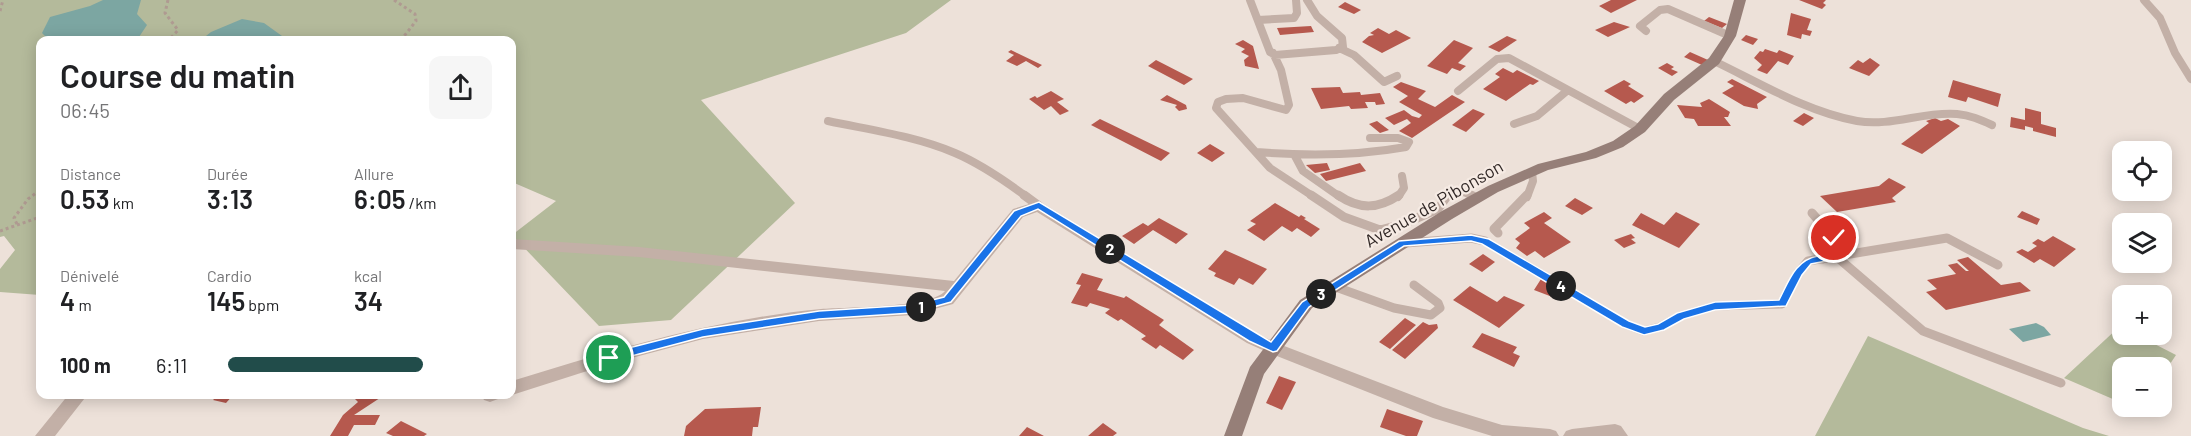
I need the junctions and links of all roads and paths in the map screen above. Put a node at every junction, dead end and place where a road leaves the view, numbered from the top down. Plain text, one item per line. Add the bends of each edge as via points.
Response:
1 (3, 0) edge
2 (168, 0) edge
3 (394, 0) edge
4 (1250, 0) edge
5 (1296, 0) edge
6 (1307, 0) edge
7 (1740, 0) edge
8 (2144, 0) edge
9 (0, 11) edge
10 (1258, 20) junction
11 (1646, 31) dead end
12 (173, 36) edge
13 (404, 36) edge
14 (1730, 36) junction
15 (1339, 48) junction
16 (1272, 53) junction
17 (1714, 61) junction
18 (1397, 76) dead end
19 (2191, 79) edge
20 (1568, 90) junction
21 (1458, 91) dead end
22 (828, 121) dead end
23 (1514, 124) dead end
24 (1992, 125) dead end
25 (1640, 129) junction
26 (1370, 138) dead end
27 (1256, 152) junction
28 (1295, 156) junction
29 (1532, 172) junction
30 (1402, 176) dead end
31 (36, 193) edge
32 (1477, 198) junction
33 (1039, 206) junction
34 (1812, 213) dead end
35 (36, 218) edge
36 (17, 224) junction
37 (0, 231) edge
38 (1498, 233) dead end
39 (1402, 243) junction
40 (516, 244) edge
41 (1837, 257) junction
42 (1823, 259) junction
43 (1998, 265) dead end
44 (1333, 285) junction
45 (1414, 285) dead end
46 (956, 287) junction
47 (1273, 348) junction
48 (2061, 383) dead end
49 (516, 387) edge
50 (76, 399) edge
51 (44, 436) edge
52 (1233, 436) edge
53 (1550, 436) edge
54 (1572, 436) edge
55 (1619, 436) edge

1 - 9 path
2 - 12 path via 165,13 178,30
3 - 13 path via 415,14 416,21
4 - 10 lane
5 - 10 lane via 1294,18
6 - 15 lane via 1342,38 1343,47
7 - 14 street, Avenue de Pibonson
8 - 19 lane via 2160,18
10 - 16 lane
11 - 14 lane via 1640,26 1660,10 1668,9
14 - 17 street, Avenue de Pibonson
15 - 16 lane
15 - 18 lane via 1354,55 1384,82
16 - 27 lane via 1281,70 1289,105 1286,110 1236,97 1218,102 1216,108
17 - 24 lane via 1819,108 1860,121 1873,123 1957,112
17 - 25 street, Avenue de Pibonson via 1669,97
20 - 21 lane via 1509,58 1497,59
20 - 23 lane via 1537,116
20 - 25 lane
22 - 33 lane via 955,153
25 - 29 street, Avenue de Pibonson via 1591,155
26 - 28 lane via 1409,142 1406,147 1381,152
27 - 28 lane
27 - 32 lane via 1270,168 1344,217 1380,230 1438,208 1450,194 1464,192
28 - 30 lane via 1303,171 1342,198 1367,208 1381,206 1399,196 1404,188
29 - 32 street, Avenue de Pibonson
29 - 38 lane via 1534,181 1522,203 1494,229
31 - 36 path via 19,208 14,218
32 - 39 street, Avenue de Pibonson
33 - 46 street via 1018,213
33 - 47 street
34 - 42 lane via 1834,238 1834,245 1824,251
35 - 36 path
36 - 37 path
39 - 42 lane via 1471,238 1485,241 1625,324 1644,331 1715,306 1782,304 1808,261
39 - 44 street, Avenue de Pibonson
40 - 46 street via 639,252
41 - 42 lane
41 - 43 lane via 1947,238
41 - 48 lane via 1923,331
44 - 45 lane via 1394,308 1431,315 1440,308
44 - 47 street, Avenue de Pibonson via 1305,304
46 - 49 street via 947,300 912,309 819,315 703,333
47 - 52 street, Avenue de Pibonson via 1256,372
47 - 53 street via 1439,413 1502,432
50 - 51 street
54 - 55 street via 1615,431

